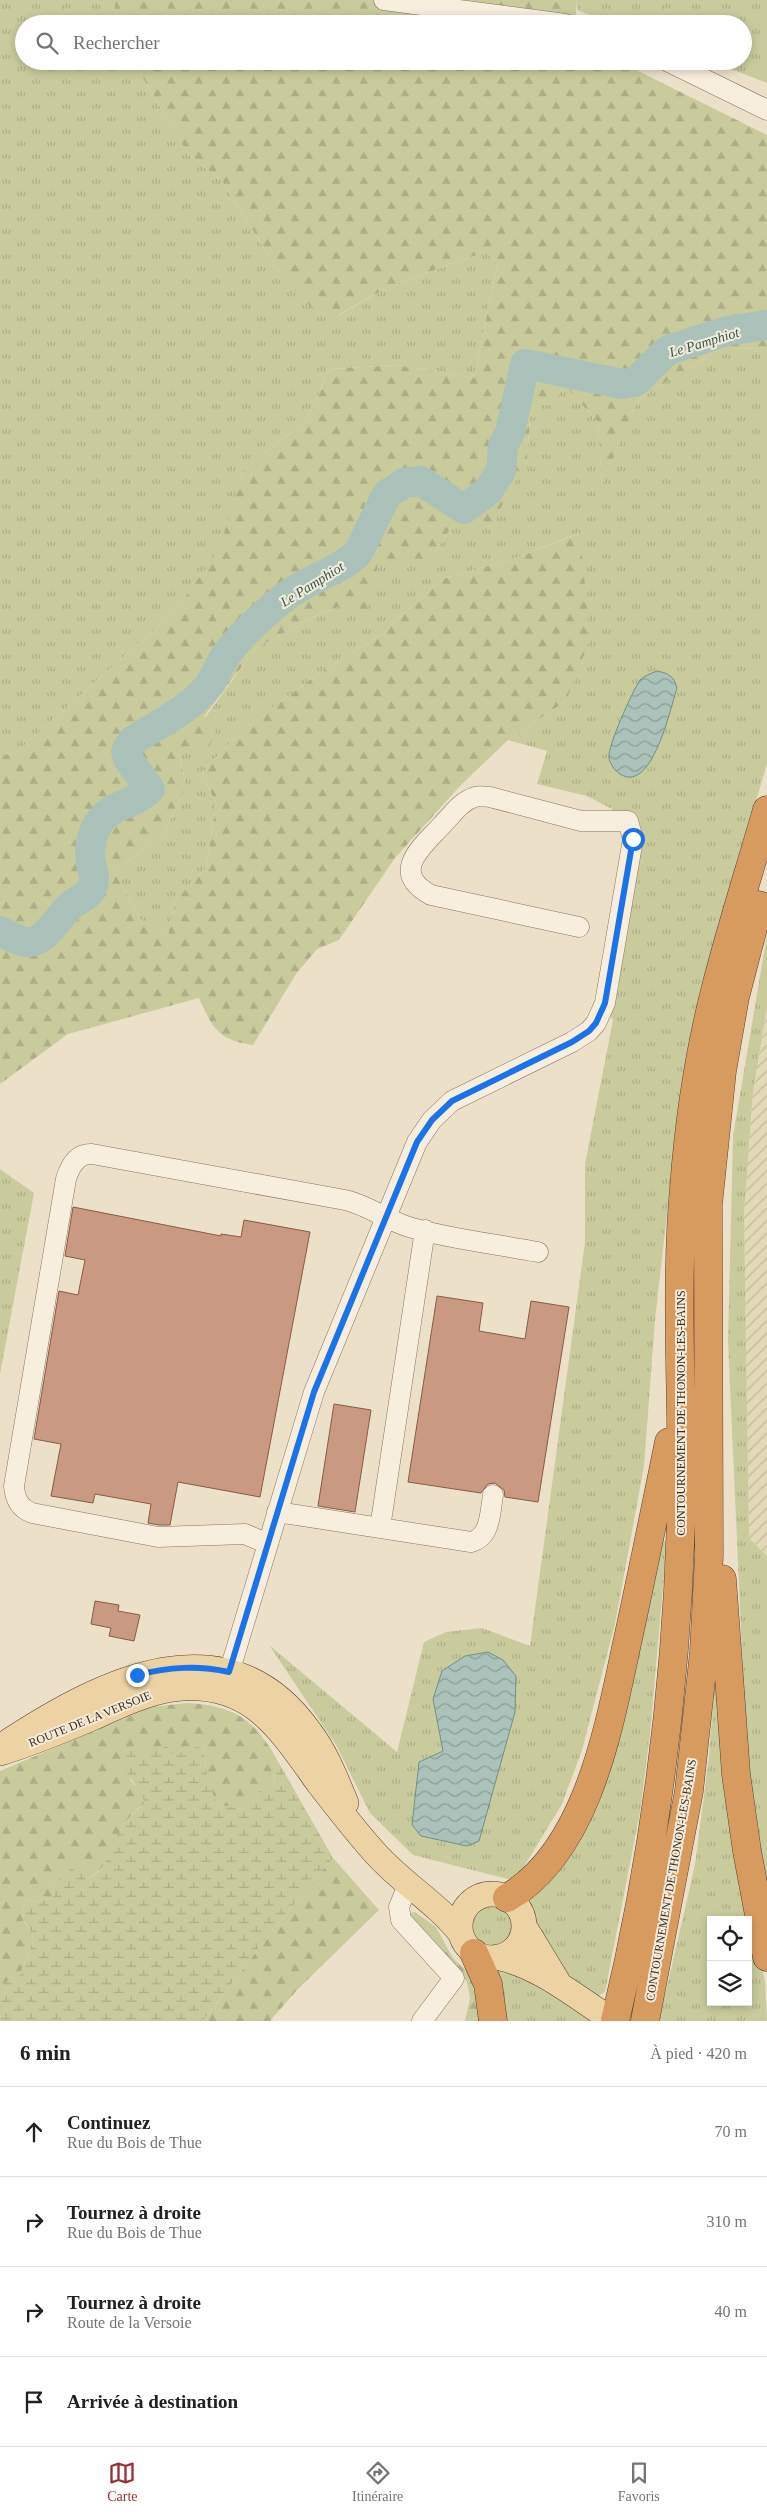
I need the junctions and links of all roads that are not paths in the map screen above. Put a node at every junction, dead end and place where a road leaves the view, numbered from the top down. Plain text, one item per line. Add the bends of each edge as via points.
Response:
1 (384, 0) edge
2 (497, 15) edge
3 (685, 70) edge
4 (767, 110) edge
5 (767, 810) edge
6 (767, 876) edge
7 (579, 927) dead end
8 (386, 1219) junction
9 (425, 1230) junction
10 (538, 1252) dead end
11 (680, 1381) junction
12 (710, 1448) junction
13 (493, 1495) dead end
14 (277, 1512) junction
15 (380, 1528) junction
16 (268, 1544) junction
17 (226, 1682) junction
18 (0, 1747) edge
19 (0, 1754) edge
20 (415, 1889) junction
21 (494, 1897) junction
22 (524, 1926) junction
23 (477, 1948) junction
24 (767, 1956) edge
25 (558, 1982) junction
26 (422, 2021) edge
27 (493, 2021) edge
28 (615, 2021) edge
29 (645, 2021) edge

1 - 2 street
3 - 4 street
5 - 11 highway, CONTOURNEMENT DE THONON-LES-BAINS via 715,989 697,1082 683,1192
6 - 12 highway, CONTOURNEMENT DE THONON-LES-BAINS via 735,997 715,1126 708,1205
7 - 8 street via 431,895 420,889 414,880 413,856 462,803 476,796 582,821 628,821 633,844 605,1003 596,1023 572,1042 468,1091 444,1107 417,1142
8 - 9 street
8 - 14 street via 314,1392
8 - 16 street via 363,1205 345,1200 92,1154 78,1158 67,1174 14,1486 17,1500 25,1511 32,1513 158,1536 246,1534
9 - 10 street
9 - 15 street
11 - 21 highway via 658,1505 599,1758 562,1842 532,1880
11 - 28 highway, CONTOURNEMENT DE THONON-LES-BAINS via 681,1517 672,1685 651,1852
12 - 24 highway via 736,1774 746,1851
12 - 29 highway, CONTOURNEMENT DE THONON-LES-BAINS via 704,1652 689,1791
13 - 15 street via 486,1531 474,1541
14 - 15 street
14 - 16 street
16 - 17 street
17 - 18 main road, ROUTE DE LA VERSOIE via 209,1668 183,1666 137,1675 42,1720
17 - 19 main road, ROUTE DE LA VERSOIE via 160,1691
17 - 20 main road, ROUTE DE LA VERSOIE via 275,1724 383,1862
20 - 21 main road
20 - 23 main road, ROUTE DE LA VERSOIE
20 - 26 street via 399,1907 401,1920 454,1978
21 - 22 main road via 518,1907
21 - 23 main road via 470,1902 463,1913
22 - 23 main road via 512,1951
22 - 25 main road
23 - 25 main road via 519,1962
23 - 27 highway via 488,1984
25 - 28 main road

